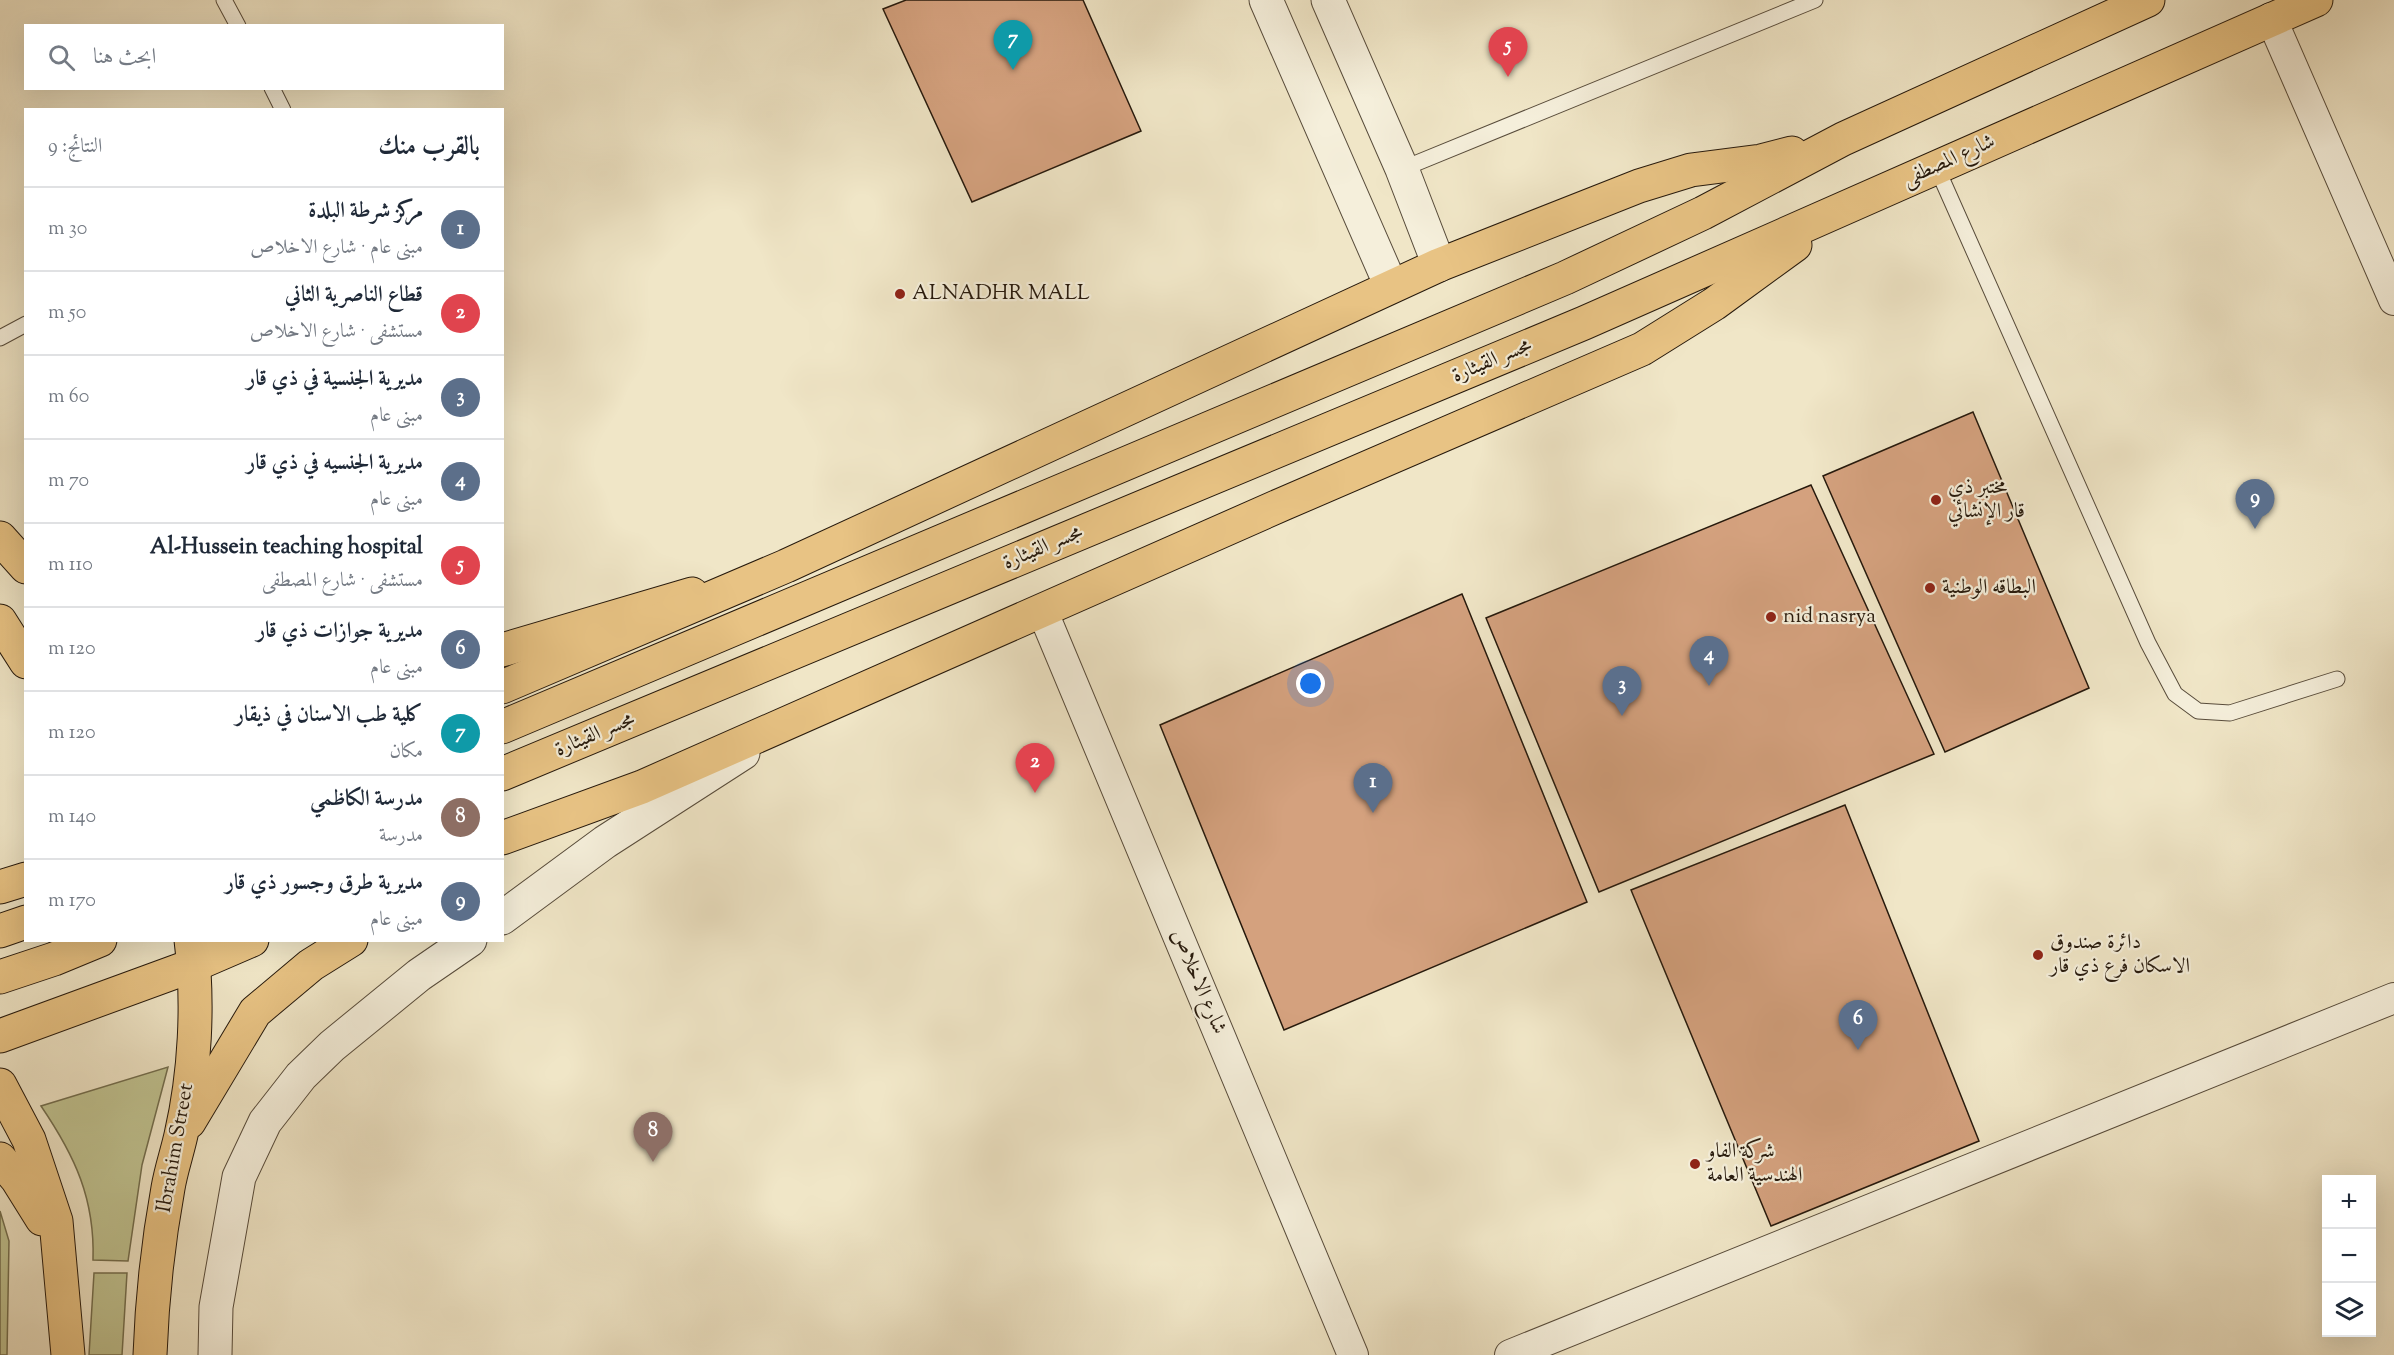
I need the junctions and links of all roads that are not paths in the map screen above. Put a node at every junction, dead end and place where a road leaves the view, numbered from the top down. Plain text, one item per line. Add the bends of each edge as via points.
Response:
1 (224, 0) edge
2 (1266, 0) edge
3 (1328, 0) edge
4 (1815, 0) edge
5 (2148, 0) edge
6 (2316, 0) edge
7 (2271, 18) junction
8 (237, 24) edge
9 (273, 90) edge
10 (282, 108) edge
11 (1843, 139) junction
12 (1936, 166) junction
13 (1402, 169) junction
14 (1867, 199) junction
15 (2385, 254) edge
16 (1439, 265) junction
17 (1391, 286) junction
18 (2394, 300) edge
19 (1584, 323) joint
20 (24, 325) edge
21 (0, 338) edge
22 (0, 538) edge
23 (24, 565) edge
24 (786, 566) junction
25 (1042, 610) junction
26 (0, 621) edge
27 (504, 649) edge
28 (24, 659) edge
29 (2337, 679) dead end
30 (504, 686) edge
31 (797, 718) junction
32 (504, 726) edge
33 (504, 773) edge
34 (562, 817) junction
35 (504, 837) edge
36 (504, 851) edge
37 (24, 880) edge
38 (0, 887) edge
39 (504, 917) edge
40 (24, 923) edge
41 (0, 931) edge
42 (95, 942) edge
43 (243, 942) edge
44 (348, 942) edge
45 (467, 942) edge
46 (192, 953) edge
47 (0, 977) edge
48 (2394, 998) edge
49 (0, 1036) edge
50 (0, 1085) edge
51 (182, 1134) junction
52 (0, 1159) edge
53 (58, 1245) junction
54 (68, 1355) edge
55 (150, 1355) edge
56 (214, 1355) edge
57 (1353, 1355) edge
58 (1510, 1355) edge

1 - 8 lane
2 - 17 street
3 - 13 street
4 - 13 lane
5 - 11 main road
6 - 7 main road, شارع المصطفى
7 - 12 main road, شارع المصطفى
7 - 15 street
9 - 10 lane
11 - 16 main road via 1761,162 1691,170 1639,186
11 - 32 main road, مجسر القيثارة via 1703,213 1566,278
12 - 14 main road, شارع المصطفى
12 - 29 lane via 2148,643 2175,694 2198,711 2230,712
13 - 16 street
14 - 19 main road, شارع المصطفى
14 - 25 main road via 1642,349
15 - 18 street
16 - 17 main road
17 - 24 main road
19 - 33 main road, مجسر القيثارة
20 - 21 lane
22 - 23 main road
24 - 27 main road
24 - 30 main road
25 - 31 main road
25 - 57 street, شارع الاخلاص
26 - 28 main road
31 - 34 main road via 642,787
31 - 39 street via 605,842
34 - 35 main road
34 - 36 main road
37 - 38 main road
40 - 41 main road
42 - 47 main road
43 - 46 main road
44 - 51 main road via 311,965 255,1012
45 - 56 street via 419,975 332,1046 301,1076 265,1122 239,1177 216,1307
46 - 49 main road
46 - 51 main road, Ibrahim Street via 195,1036
48 - 58 street
50 - 53 main road via 29,1140 56,1221
51 - 55 main road, Ibrahim Street via 168,1186 151,1306
52 - 53 main road
53 - 54 main road

